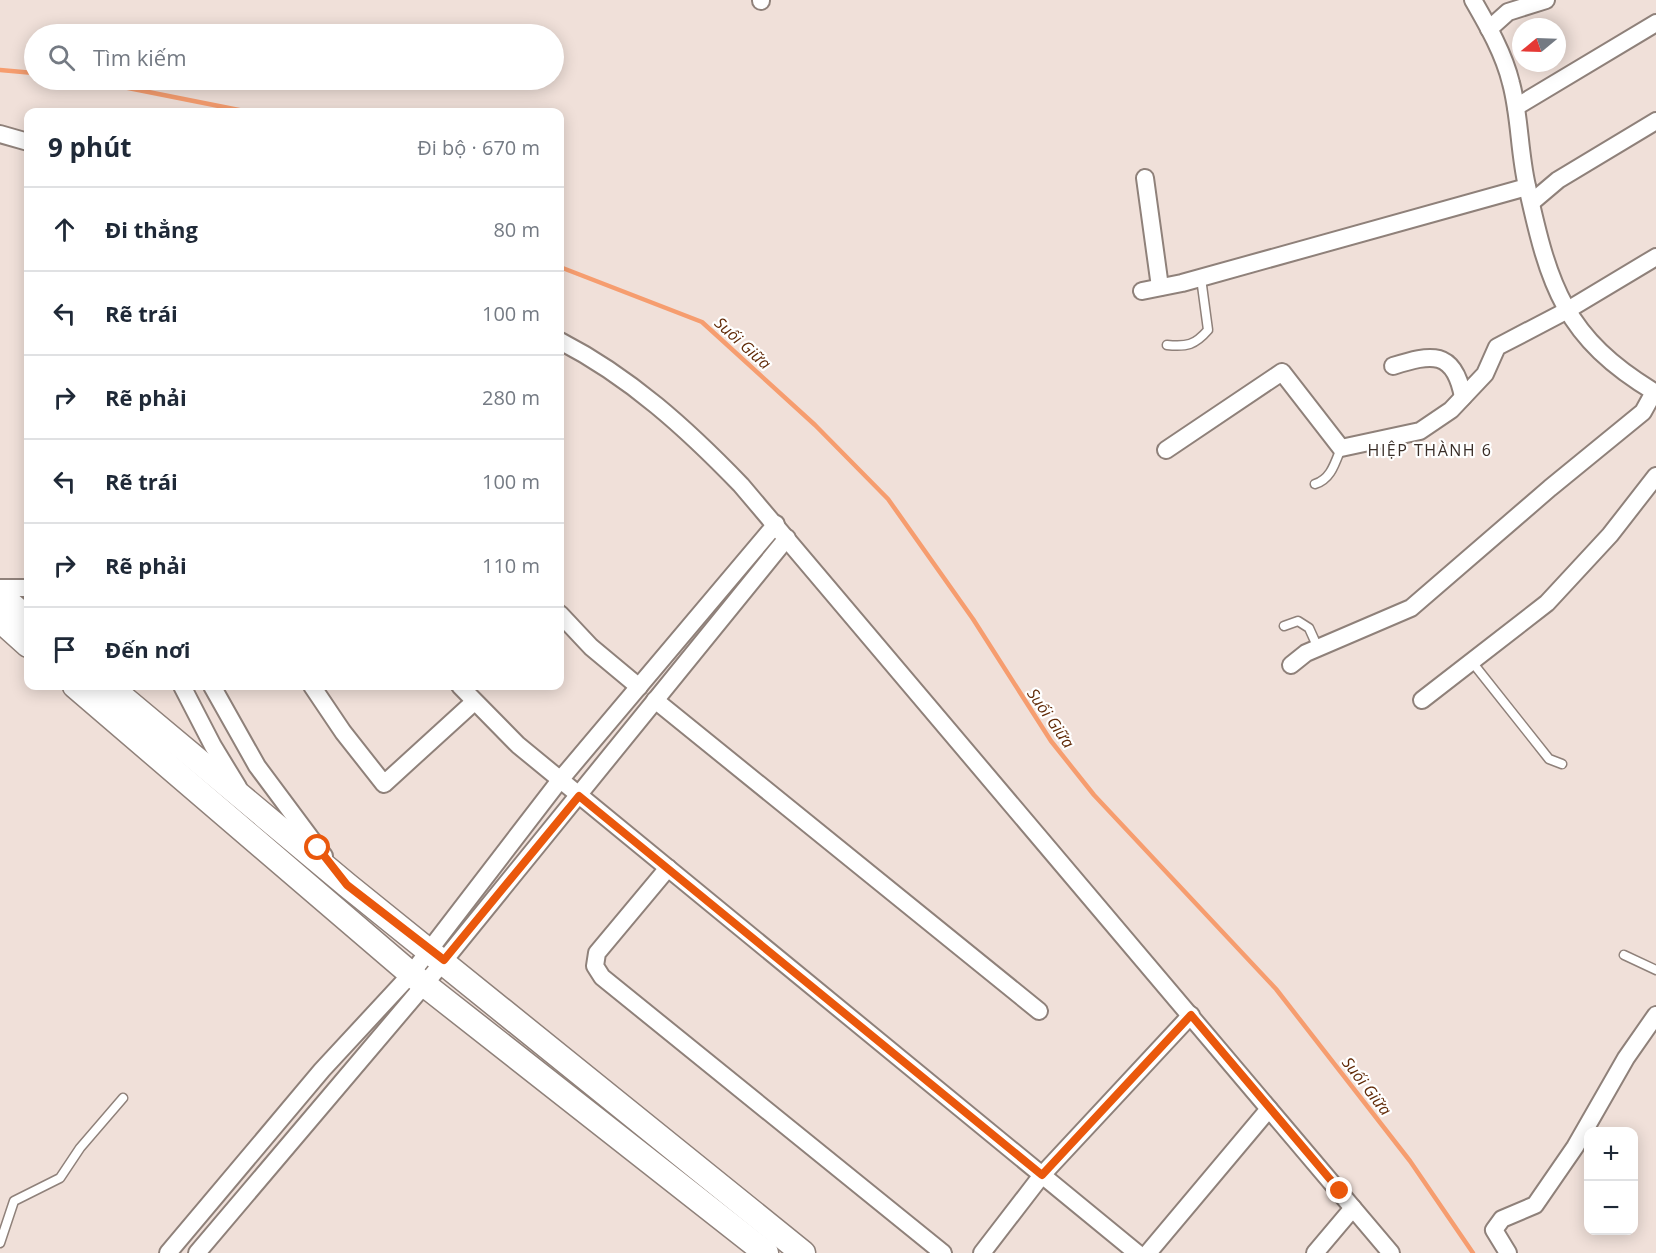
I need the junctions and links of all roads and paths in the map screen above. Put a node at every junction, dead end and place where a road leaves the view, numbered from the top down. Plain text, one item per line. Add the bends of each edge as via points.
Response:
1 (1473, 0) edge
2 (1546, 0) edge
3 (1656, 23) edge
4 (1489, 29) junction
5 (1516, 107) junction
6 (1656, 121) edge
7 (0, 134) edge
8 (24, 141) edge
9 (1145, 178) dead end
10 (1529, 194) junction
11 (1656, 256) edge
12 (1201, 278) junction
13 (1160, 287) junction
14 (1142, 291) dead end
15 (1566, 311) junction
16 (564, 343) edge
17 (1167, 345) dead end
18 (1393, 366) dead end
19 (1655, 393) edge
20 (1463, 397) junction
21 (1341, 448) junction
22 (1166, 450) dead end
23 (1656, 476) edge
24 (1315, 484) dead end
25 (776, 524) junction
26 (787, 538) junction
27 (0, 588) edge
28 (24, 588) edge
29 (0, 595) edge
30 (24, 616) edge
31 (564, 618) edge
32 (0, 620) edge
33 (1284, 626) dead end
34 (24, 641) edge
35 (1318, 648) junction
36 (1472, 662) junction
37 (1291, 665) dead end
38 (639, 687) junction
39 (80, 690) edge
40 (114, 690) edge
41 (184, 690) edge
42 (214, 690) edge
43 (315, 690) edge
44 (464, 690) edge
45 (656, 700) junction
46 (1422, 700) dead end
47 (474, 702) junction
48 (1562, 764) dead end
49 (560, 780) junction
50 (579, 796) junction
51 (249, 802) junction
52 (668, 868) junction
53 (347, 885) junction
54 (437, 955) junction
55 (1624, 955) dead end
56 (1656, 970) edge
57 (418, 979) junction
58 (1039, 1011) dead end
59 (1191, 1015) junction
60 (1656, 1015) edge
61 (123, 1098) dead end
62 (1269, 1108) junction
63 (1042, 1175) junction
64 (1353, 1208) junction
65 (0, 1243) edge
66 (168, 1253) edge
67 (197, 1253) edge
68 (766, 1253) edge
69 (803, 1253) edge
70 (943, 1253) edge
71 (982, 1253) edge
72 (1137, 1253) edge
73 (1148, 1253) edge
74 (1315, 1253) edge
75 (1391, 1253) edge
76 (1508, 1253) edge

1 - 4 street
2 - 4 street via 1508,12
3 - 5 street
4 - 5 street via 1511,81
5 - 10 street
6 - 10 street
7 - 8 street
9 - 13 street
10 - 12 street
10 - 15 street via 1551,278
11 - 15 street
12 - 13 street
12 - 17 lane via 1208,330 1197,343 1183,347
13 - 14 street
15 - 19 street via 1602,356
15 - 20 street via 1497,347 1485,374
16 - 25 street via 651,400 712,455
18 - 20 street via 1430,356 1442,360 1460,379
19 - 35 street via 1643,412 1411,608
20 - 21 street via 1451,411 1420,430
21 - 22 street via 1282,372
21 - 24 lane via 1332,470
23 - 36 street via 1610,535 1547,603
25 - 26 street
25 - 38 street
26 - 45 street
26 - 59 street
27 - 28 street
29 - 30 street
31 - 38 street
32 - 34 street
33 - 35 lane via 1298,621 1309,628
35 - 37 street
36 - 46 street
36 - 48 lane via 1549,759
38 - 49 street
39 - 57 street
40 - 51 street
41 - 51 street via 213,746
42 - 53 street via 257,766
43 - 47 street via 384,784
44 - 47 street
45 - 50 street
45 - 58 street
47 - 49 street
49 - 50 street
49 - 54 street
50 - 52 street
50 - 54 street
51 - 53 street
52 - 63 street
52 - 70 street via 597,953 595,966 602,977
53 - 54 street
54 - 57 street
54 - 69 street
55 - 56 lane
57 - 66 street via 322,1070
57 - 67 street
57 - 68 street
59 - 62 street
59 - 63 street
60 - 76 street via 1536,1205 1515,1212 1496,1225 1494,1230
61 - 65 lane via 60,1178 14,1201
62 - 64 street
62 - 73 street
63 - 71 street
63 - 72 street
64 - 74 street
64 - 75 street

